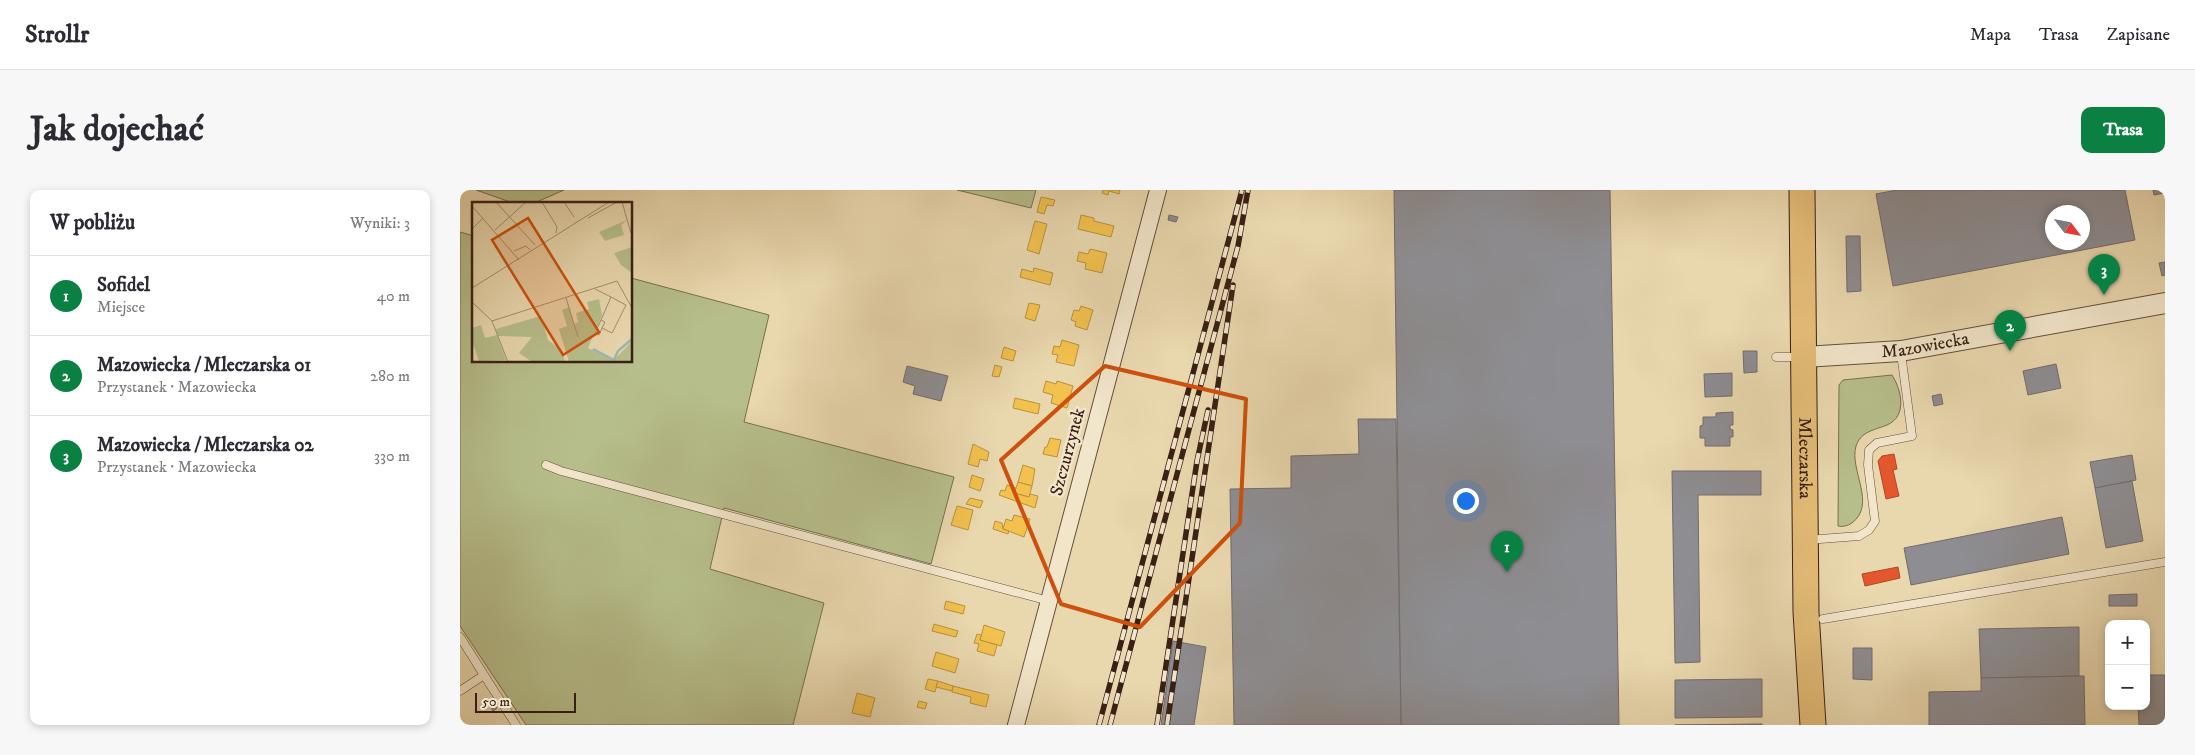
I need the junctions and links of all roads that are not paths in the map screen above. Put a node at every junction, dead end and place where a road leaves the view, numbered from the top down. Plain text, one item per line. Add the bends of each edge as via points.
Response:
1 (1158, 190) edge
2 (1802, 190) edge
3 (1819, 190) edge
4 (2165, 303) edge
5 (1901, 352) junction
6 (1776, 357) dead end
7 (1813, 357) junction
8 (546, 465) dead end
9 (1814, 540) junction
10 (2165, 562) edge
11 (1049, 601) junction
12 (1824, 620) junction
13 (460, 637) edge
14 (484, 675) junction
15 (460, 691) edge
16 (516, 725) edge
17 (1016, 725) edge
18 (1813, 725) edge
19 (1821, 725) edge

1 - 11 street, Szczurzynek
2 - 7 main road, Mleczarska
3 - 7 main road, Mleczarska
4 - 5 street, Mazowiecka
5 - 7 street, Mazowiecka
5 - 9 lane via 1912,436 1877,443 1869,450 1875,521 1859,536
6 - 7 lane
7 - 9 main road, Mleczarska
8 - 11 lane
9 - 12 main road, Mleczarska
9 - 18 main road, Mleczarska via 1806,612
10 - 12 lane
11 - 17 street, Szczurzynek
12 - 19 main road, Mleczarska
13 - 14 lane
14 - 15 lane
14 - 16 lane

